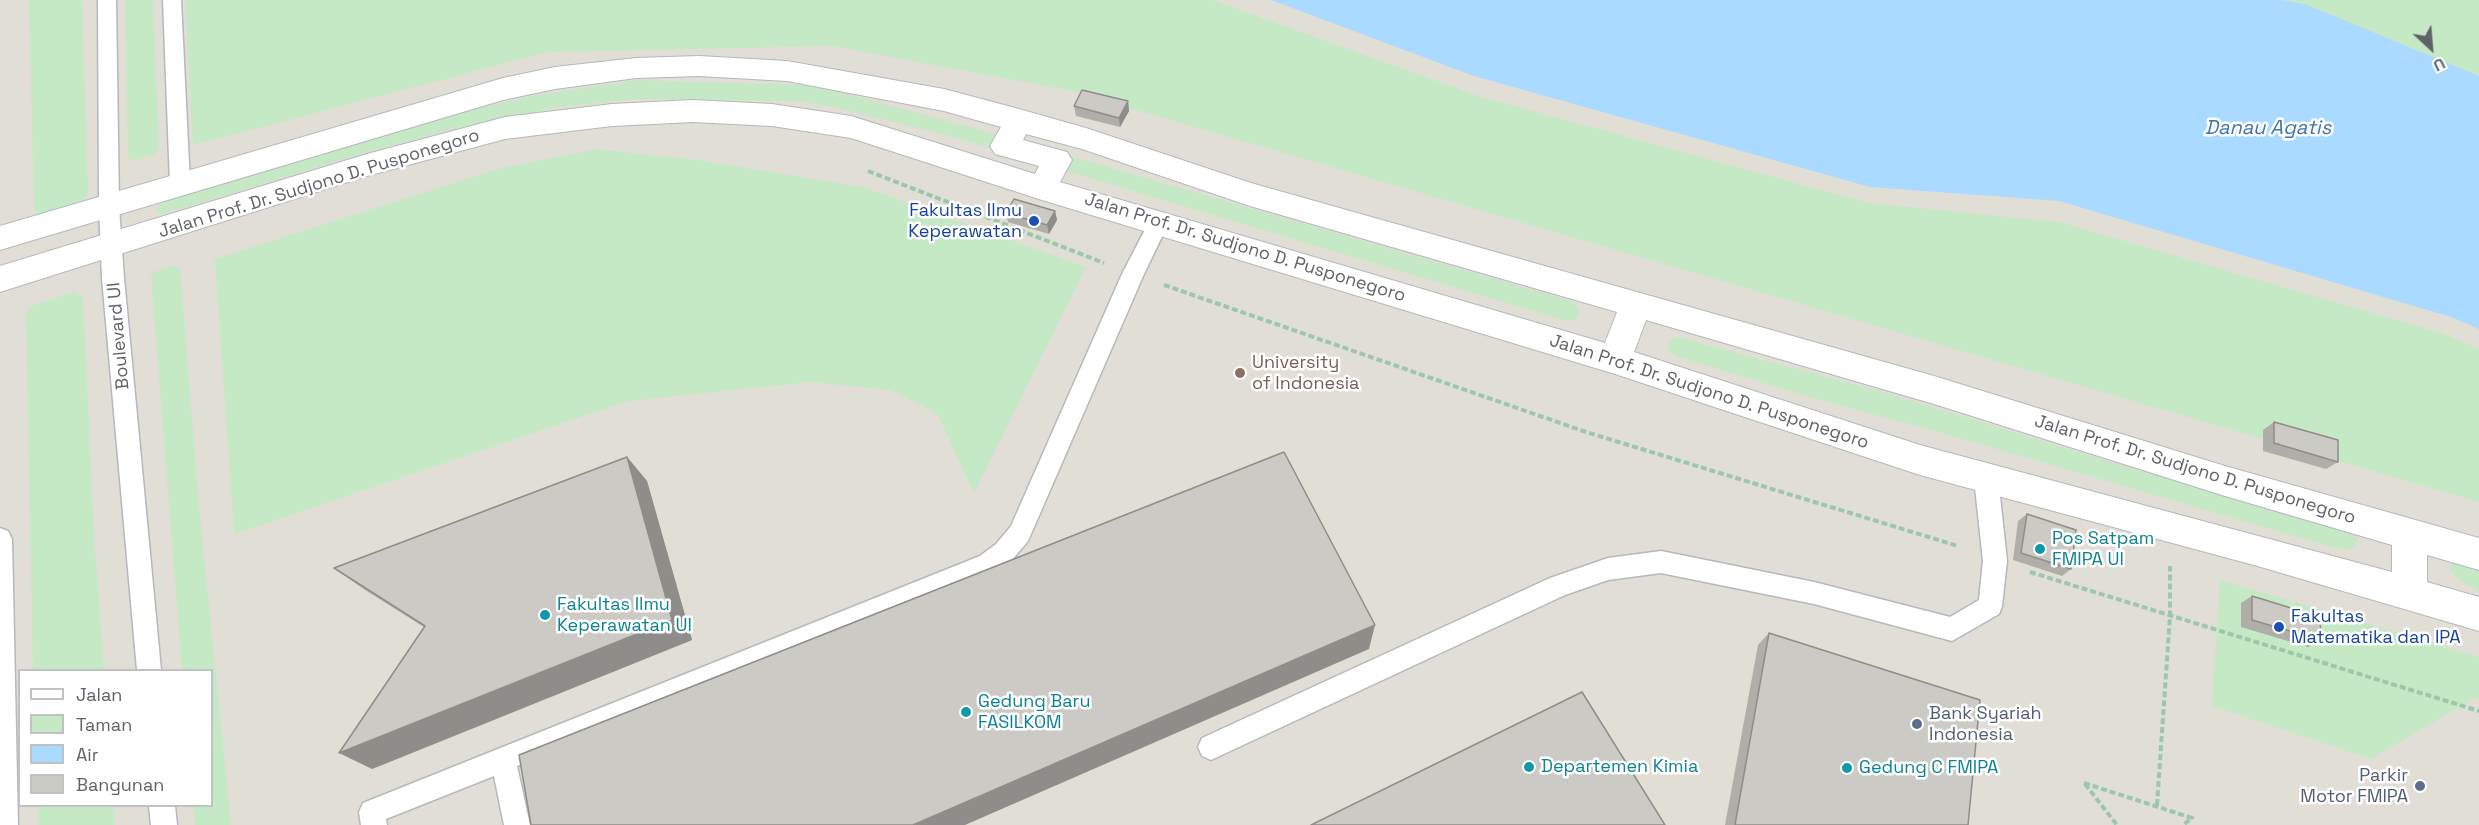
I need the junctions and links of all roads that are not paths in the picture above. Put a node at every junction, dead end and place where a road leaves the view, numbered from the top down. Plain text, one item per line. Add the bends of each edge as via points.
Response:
1 (107, 0) edge
2 (171, 0) edge
3 (1019, 120) junction
4 (180, 184) junction
5 (1042, 188) junction
6 (109, 207) junction
7 (1159, 222) junction
8 (0, 238) edge
9 (113, 246) junction
10 (0, 279) edge
11 (1635, 307) junction
12 (1615, 360) junction
13 (1986, 478) junction
14 (2409, 535) junction
15 (0, 539) edge
16 (2479, 554) edge
17 (2410, 596) junction
18 (2479, 614) edge
19 (149, 669) edge
20 (1211, 747) dead end
21 (503, 759) junction
22 (162, 807) edge
23 (5, 825) edge
24 (164, 825) edge
25 (374, 825) edge
26 (517, 825) edge

1 - 6 lane, Boulevard UI
2 - 4 lane
3 - 4 street, Jalan Prof. Dr. Sudjono D. Pusponegoro via 879,86 787,71 699,66 636,68 502,89
3 - 5 street via 1005,146 1057,160
3 - 11 street, Jalan Prof. Dr. Sudjono D. Pusponegoro via 1250,194
4 - 6 street, Jalan Prof. Dr. Sudjono D. Pusponegoro
5 - 7 street, Jalan Prof. Dr. Sudjono D. Pusponegoro
5 - 9 street, Jalan Prof. Dr. Sudjono D. Pusponegoro via 851,127 772,115 693,111 612,114 504,128 367,165
6 - 8 street, Jalan Prof. Dr. Sudjono D. Pusponegoro
6 - 9 lane, Boulevard UI
7 - 12 street, Jalan Prof. Dr. Sudjono D. Pusponegoro
7 - 21 lane via 1030,513 1004,552 988,564
9 - 10 street, Jalan Prof. Dr. Sudjono D. Pusponegoro
9 - 19 lane, Boulevard UI
11 - 12 street
11 - 14 street, Jalan Prof. Dr. Sudjono D. Pusponegoro via 1934,390
12 - 13 street, Jalan Prof. Dr. Sudjono D. Pusponegoro
13 - 17 street, Jalan Prof. Dr. Sudjono D. Pusponegoro via 2170,526
13 - 20 lane via 1995,561 1990,606 1952,629 1814,593 1661,562 1608,569 1559,586
14 - 16 street, Jalan Prof. Dr. Sudjono D. Pusponegoro
14 - 17 street
15 - 23 lane
17 - 18 street, Jalan Prof. Dr. Sudjono D. Pusponegoro
21 - 25 lane via 372,812
21 - 26 lane
22 - 24 lane

